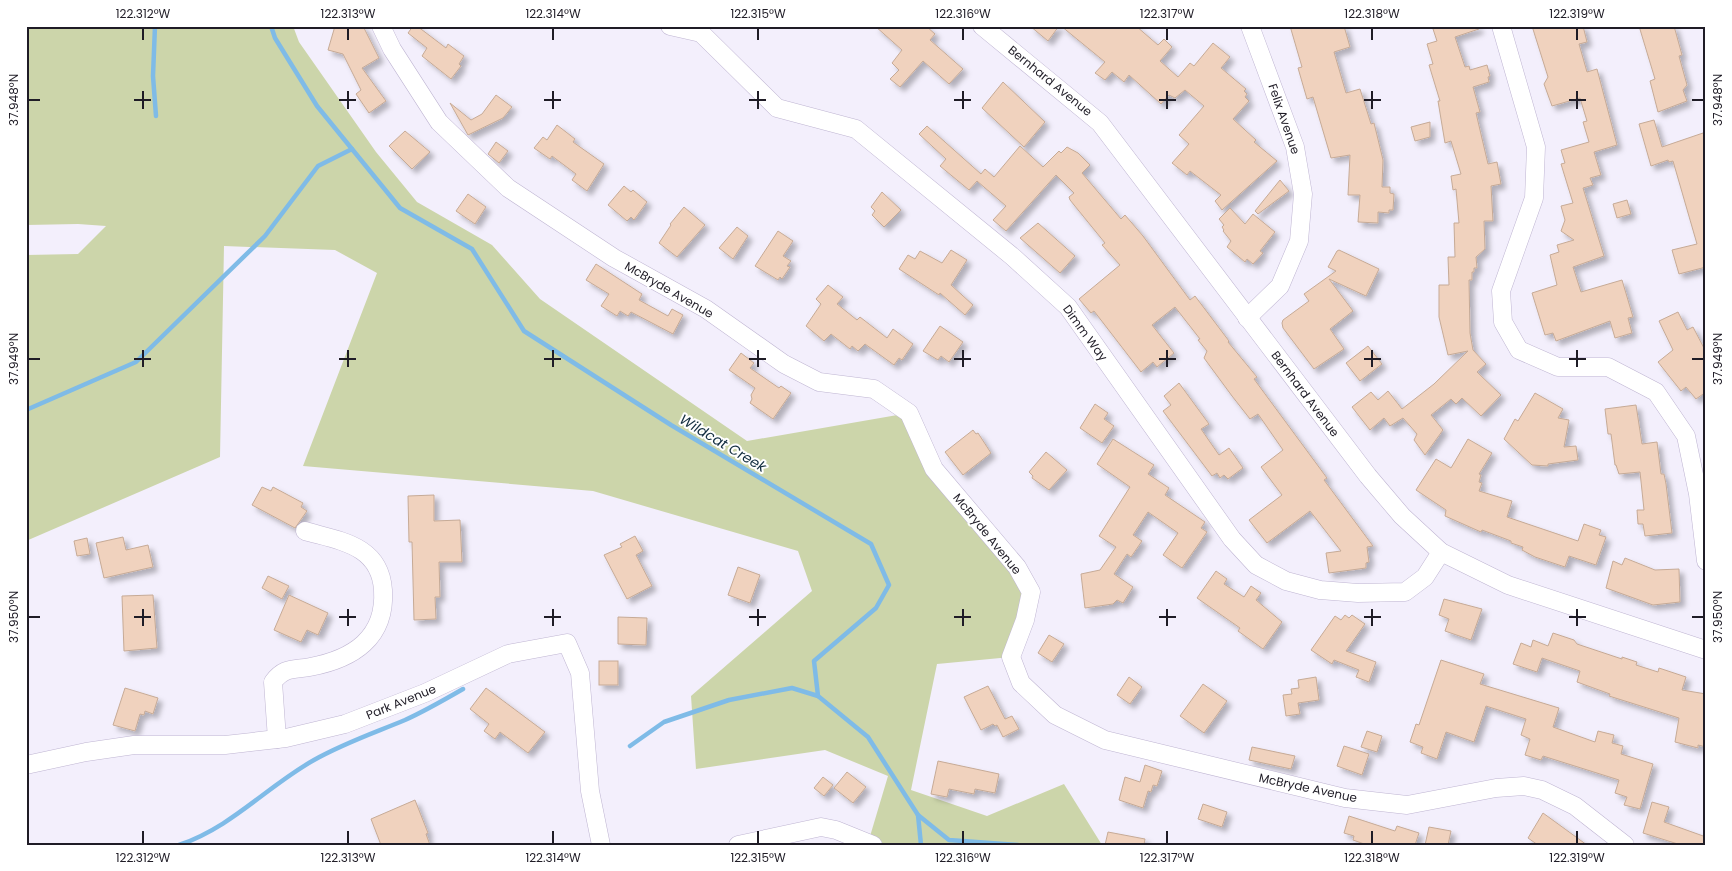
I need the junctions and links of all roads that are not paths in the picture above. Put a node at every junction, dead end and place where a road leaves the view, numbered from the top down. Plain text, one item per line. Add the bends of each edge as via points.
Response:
1 (381, 26) edge
2 (670, 26) edge
3 (982, 26) edge
4 (1250, 26) edge
5 (1501, 26) edge
6 (1247, 318) junction
7 (305, 530) dead end
8 (1441, 552) junction
9 (1706, 561) edge
10 (1706, 650) edge
11 (277, 739) junction
12 (26, 765) edge
13 (601, 845) edge
14 (738, 845) edge
15 (873, 845) edge
16 (1625, 845) edge

1 - 16 street, McBryde Avenue via 439,122 508,188 614,258 706,310 784,364 820,382 874,389 909,413 934,469 1017,567 1031,592 1012,657 1020,683 1055,715 1105,740 1345,798 1407,805 1496,788 1524,786 1542,790 1575,806
2 - 8 street, Dimm Way via 701,33 777,108 856,129 1068,307 1232,539 1256,565 1286,582 1320,590 1405,592 1426,577
3 - 6 street, Bernhard Avenue via 1100,123
4 - 6 street, Felix Avenue via 1295,147 1303,194 1299,241 1280,286
5 - 9 street via 1536,148 1534,198 1501,291 1503,322 1519,350 1558,367 1608,367 1656,392 1686,436 1698,494
6 - 8 street, Bernhard Avenue via 1368,476 1402,516
7 - 11 street via 358,546 370,557 377,571 384,602 376,629 368,642 349,655 309,667 285,670 278,676 274,682
8 - 10 street, Bernhard Avenue via 1508,585
11 - 12 street, Park Avenue via 225,744 134,745
11 - 13 street, Park Avenue via 345,724 425,693 508,654 567,643 580,673 590,791
14 - 15 street via 821,827

